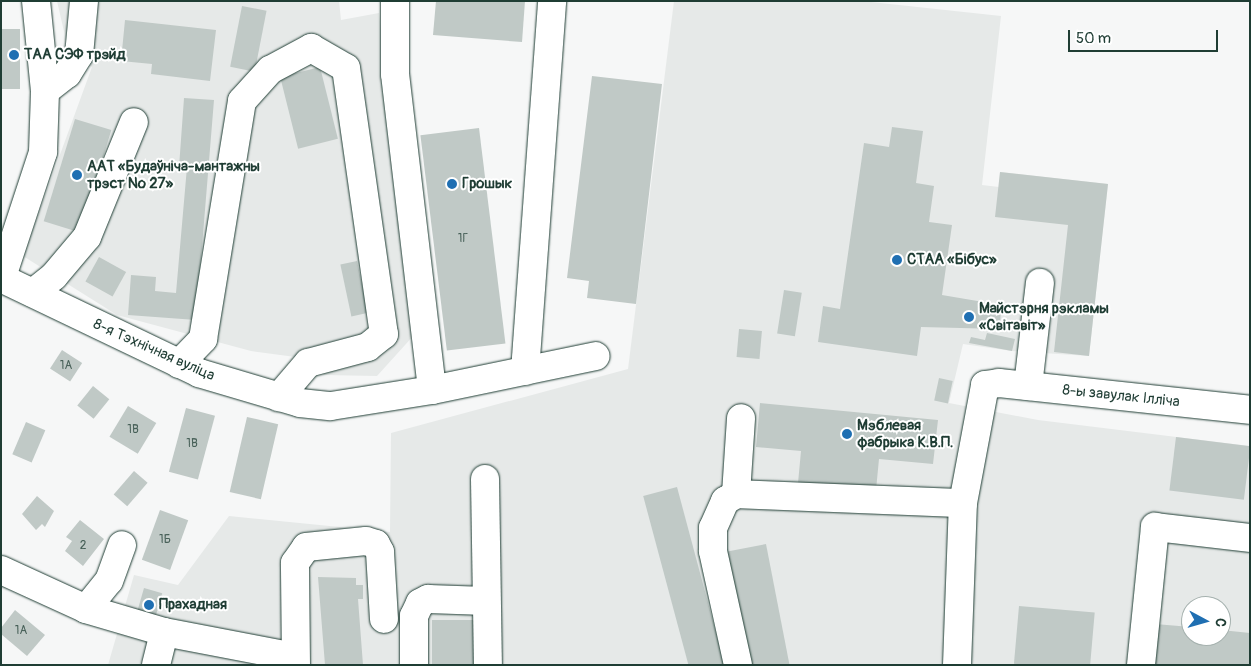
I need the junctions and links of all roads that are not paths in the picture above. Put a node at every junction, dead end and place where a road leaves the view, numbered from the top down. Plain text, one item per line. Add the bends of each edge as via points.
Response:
1 (36, 1) edge
2 (84, 1) edge
3 (395, 1) edge
4 (552, 1) edge
5 (45, 91) junction
6 (134, 122) dead end
7 (1, 279) edge
8 (1040, 283) dead end
9 (33, 293) junction
10 (596, 356) dead end
11 (179, 364) junction
12 (525, 371) junction
13 (1028, 386) junction
14 (432, 390) junction
15 (279, 397) junction
16 (1250, 410) edge
17 (741, 418) dead end
18 (484, 479) dead end
19 (736, 494) junction
20 (963, 503) junction
21 (1250, 538) edge
22 (122, 544) dead end
23 (1, 570) edge
24 (486, 601) junction
25 (86, 609) junction
26 (384, 619) dead end
27 (164, 632) junction
28 (295, 661) edge
29 (156, 665) edge
30 (414, 665) edge
31 (488, 665) edge
32 (738, 665) edge
33 (957, 665) edge
34 (1141, 665) edge

1 - 5 street
2 - 5 street via 79,55 67,74
3 - 14 street via 395,74
4 - 12 street
5 - 7 street via 43,152
6 - 9 street via 87,237 54,276
7 - 9 street, 8-я Тэхнічная вуліца
8 - 13 street
9 - 11 street, 8-я Тэхнічная вуліца
10 - 12 street, 8-я Тэхнічная вуліца
11 - 15 street, 8-я Тэхнічная вуліца via 199,374
11 - 15 street via 203,339 242,101 270,70 312,48 346,68 384,334 368,347 308,363
12 - 14 street, 8-я Тэхнічная вуліца
13 - 16 street, 8-ы завулак Ілліча
13 - 20 street, 8-ы завулак Ілліча via 992,382 985,385
14 - 15 street, 8-я Тэхнічная вуліца via 331,406
17 - 19 street
18 - 24 street
19 - 20 street
19 - 32 street via 725,501 718,512 713,528 713,550
20 - 33 street
21 - 34 street via 1155,527
22 - 25 street via 109,581
23 - 25 street
24 - 30 street via 428,599 420,603 414,616
24 - 31 street
25 - 27 street
26 - 28 street via 380,552 376,544 366,541 306,547 295,563
27 - 28 street
27 - 29 street

